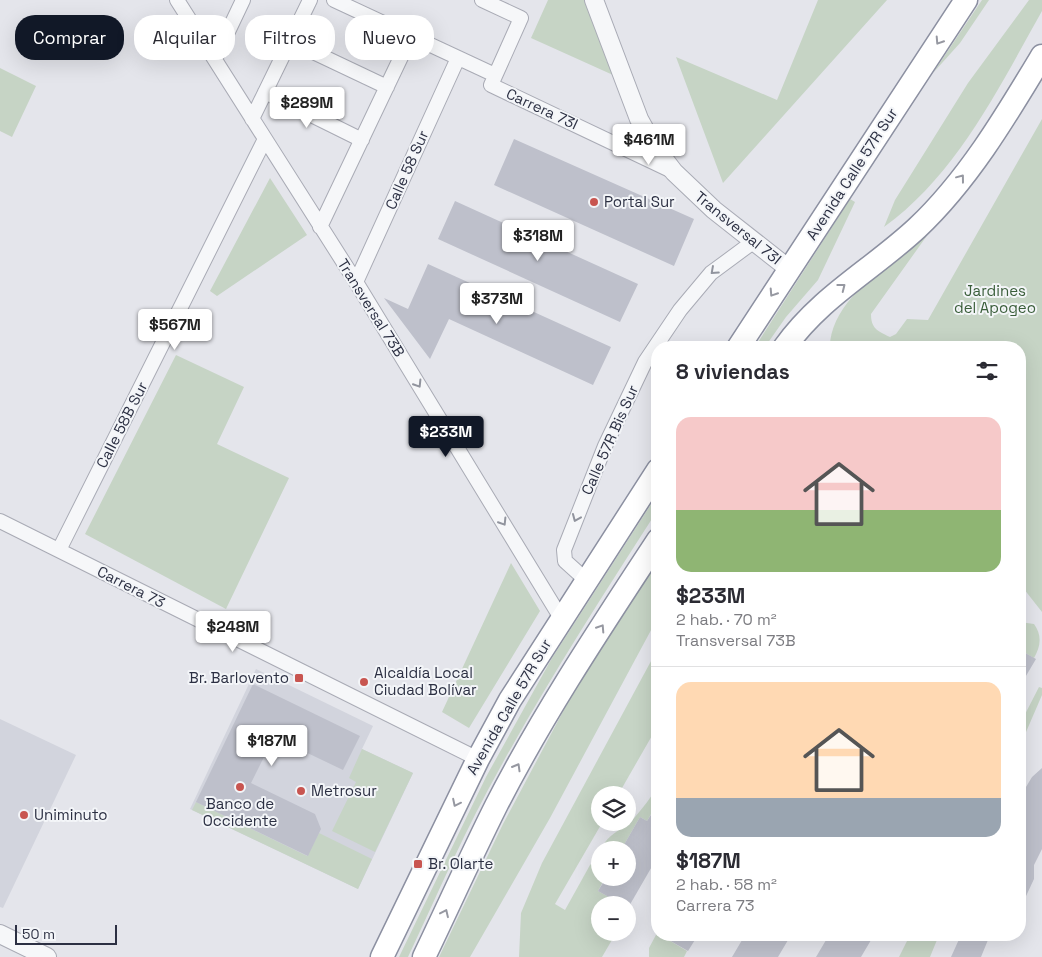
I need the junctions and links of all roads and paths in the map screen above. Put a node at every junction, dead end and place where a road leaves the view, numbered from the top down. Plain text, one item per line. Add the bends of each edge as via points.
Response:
1 (177, 0) edge
2 (243, 0) edge
3 (310, 0) edge
4 (334, 0) edge
5 (482, 0) edge
6 (594, 0) edge
7 (966, 0) edge
8 (187, 15) edge
9 (303, 15) edge
10 (366, 15) edge
11 (235, 17) edge
12 (434, 47) edge
13 (1042, 56) edge
14 (458, 58) junction
15 (216, 60) edge
16 (281, 60) edge
17 (330, 60) edge
18 (400, 60) edge
19 (493, 80) junction
20 (387, 87) junction
21 (265, 92) junction
22 (252, 119) junction
23 (265, 139) junction
24 (362, 140) junction
25 (674, 172) junction
26 (320, 227) junction
27 (753, 242) junction
28 (789, 269) junction
29 (356, 282) junction
30 (660, 341) edge
31 (743, 341) edge
32 (790, 341) edge
33 (651, 354) edge
34 (651, 481) edge
35 (0, 521) edge
36 (58, 550) junction
37 (651, 551) edge
38 (586, 580) junction
39 (561, 618) junction
40 (478, 759) junction
41 (0, 934) edge
42 (48, 957) edge
43 (382, 957) edge
44 (424, 957) edge

1 - 8 street, Transversal 73B
2 - 11 street
3 - 9 street
4 - 10 street, Carrera 73I
5 - 19 street via 520,18
6 - 25 street, Transversal 73I via 643,127
7 -> 28 highway, Avenida Calle 57R Sur
12 - 14 street, Carrera 73I
32 -> 13 highway via 817,308 897,245 944,200 984,147
14 - 19 street, Carrera 73I
14 - 29 street, Calle 58 Sur
15 - 22 street, Transversal 73B
16 - 21 street
17 - 20 street
18 - 20 street
19 - 25 street, Carrera 73I
20 - 24 street
21 - 22 street
21 - 24 street
22 - 23 street, Transversal 73B
23 - 26 street, Transversal 73B
23 - 36 street, Calle 58B Sur
24 - 26 street
25 - 27 street, Transversal 73I
26 - 29 street, Transversal 73B
27 - 28 street, Transversal 73I
27 -> 30 street, Calle 57R Bis Sur via 711,273
28 -> 31 highway, Avenida Calle 57R Sur
29 -> 39 street, Transversal 73B
33 -> 38 street, Calle 57R Bis Sur via 618,415 564,550 566,561
34 - 38 highway, Avenida Calle 57R Sur
35 - 36 street, Carrera 73
36 - 40 street, Carrera 73
44 -> 37 highway via 516,770
38 - 39 highway, Avenida Calle 57R Sur
39 - 40 highway, Avenida Calle 57R Sur
40 -> 43 highway, Avenida Calle 57R Sur
41 - 42 street

